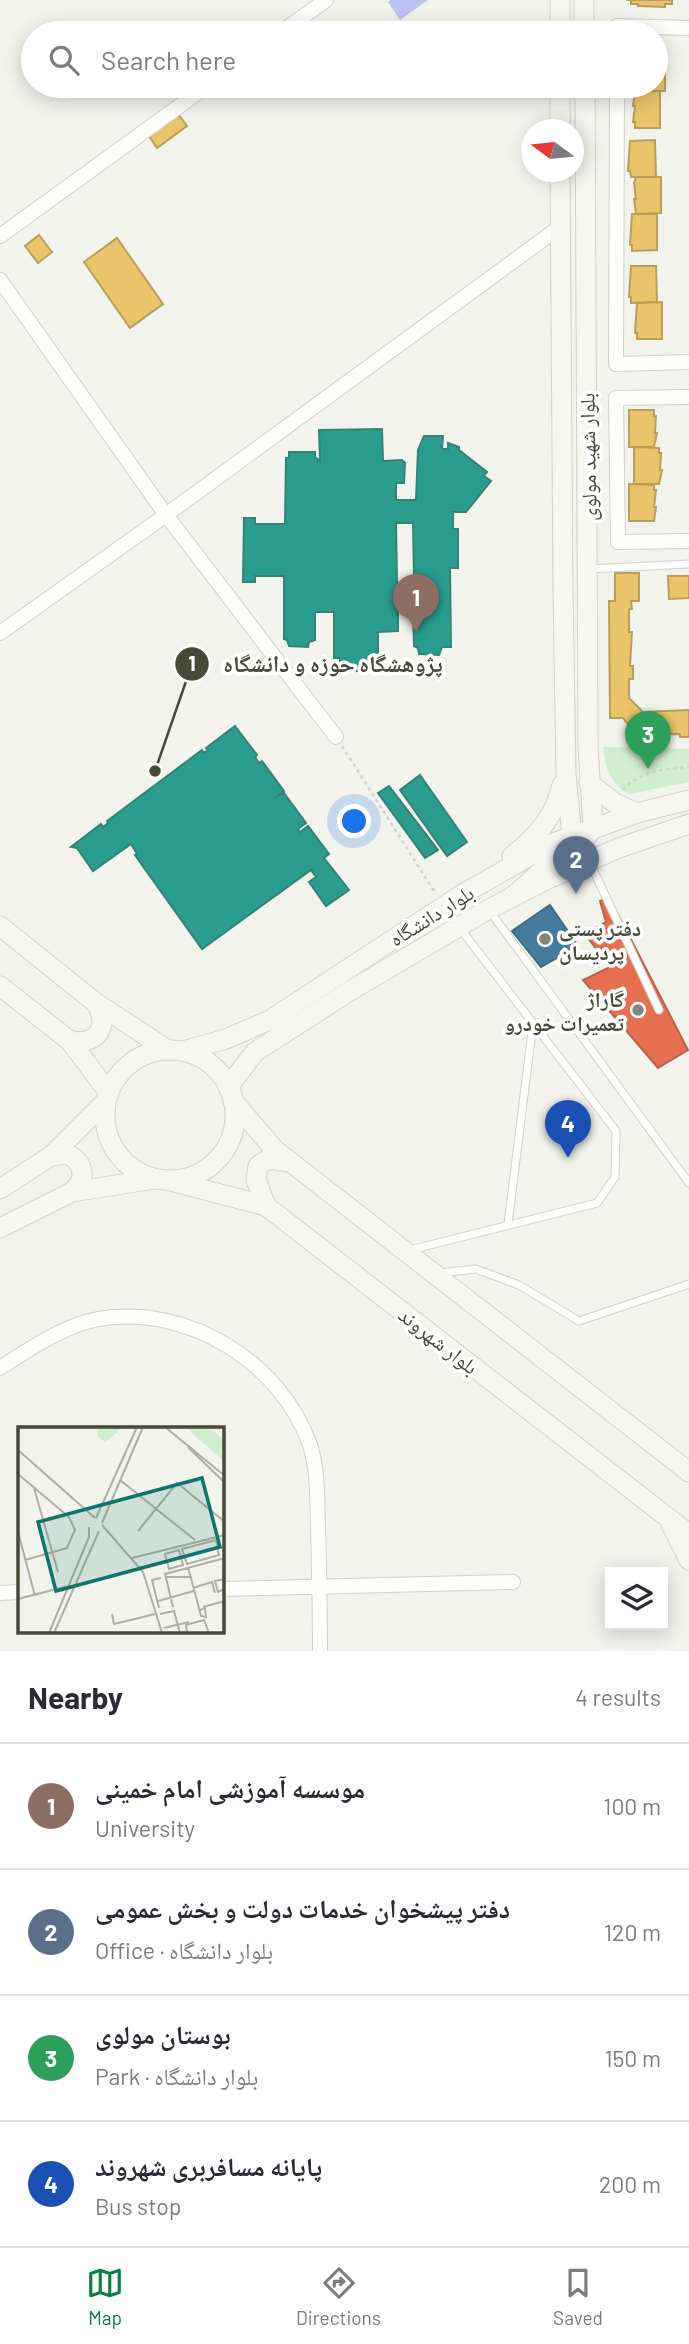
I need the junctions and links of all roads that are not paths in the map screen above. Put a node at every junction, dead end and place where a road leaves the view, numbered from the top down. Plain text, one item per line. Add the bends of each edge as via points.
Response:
1 (326, 0) edge
2 (560, 0) edge
3 (584, 0) edge
4 (297, 21) edge
5 (560, 21) edge
6 (584, 21) edge
7 (668, 27) edge
8 (689, 28) edge
9 (190, 98) edge
10 (560, 98) edge
11 (585, 98) edge
12 (617, 98) edge
13 (560, 119) edge
14 (560, 182) edge
15 (561, 226) junction
16 (0, 236) edge
17 (0, 280) edge
18 (689, 362) edge
19 (689, 397) edge
20 (166, 515) junction
21 (689, 541) edge
22 (689, 564) edge
23 (588, 569) junction
24 (0, 633) edge
25 (336, 737) road end
26 (566, 775) junction
27 (590, 789) junction
28 (689, 800) edge
29 (568, 803) junction
30 (637, 813) junction
31 (689, 824) edge
32 (659, 834) junction
33 (583, 836) junction
34 (590, 862) junction
35 (461, 895) junction
36 (512, 898) junction
37 (489, 909) junction
38 (0, 926) edge
39 (459, 926) junction
40 (0, 986) edge
41 (96, 1003) junction
42 (659, 1010) dead end
43 (533, 1023) junction
44 (70, 1041) junction
45 (175, 1051) junction
46 (231, 1094) junction
47 (108, 1097) junction
48 (51, 1156) junction
49 (291, 1162) junction
50 (163, 1180) junction
51 (689, 1182) edge
52 (0, 1189) edge
53 (72, 1192) junction
54 (266, 1206) junction
55 (508, 1224) junction
56 (0, 1228) edge
57 (405, 1251) junction
58 (434, 1273) junction
59 (689, 1284) edge
60 (0, 1368) edge
61 (689, 1472) edge
62 (667, 1517) junction
63 (689, 1534) edge
64 (689, 1560) edge
65 (513, 1583) dead end
66 (320, 1588) junction
67 (224, 1589) edge
68 (18, 1592) edge
69 (0, 1593) edge
70 (320, 1651) edge

1 - 4 street
2 - 5 main road
3 - 6 main road
7 - 8 street
9 - 16 street
10 - 13 main road
11 - 23 main road, بلوار شهید مولوی
12 - 18 street via 617,364
14 - 15 main road, بلوار شهید مولوی
15 - 20 street
15 - 26 main road, بلوار شهید مولوی
17 - 20 street
19 - 21 street via 616,398 616,411 618,542
20 - 24 street
20 - 25 street
22 - 23 lane
23 - 27 main road, بلوار شهید مولوی
26 - 29 main road, بلوار شهید مولوی
26 - 35 main road via 546,825
27 - 29 main road via 581,805
27 - 30 main road
27 - 33 main road, بلوار شهید مولوی
28 - 30 main road, بلوار دانشگاه
29 - 33 main road, بلوار شهید مولوی
30 - 33 main road, بلوار دانشگاه
31 - 32 main road, بلوار دانشگاه
32 - 33 main road via 642,831 602,842
32 - 34 main road, بلوار دانشگاه
33 - 35 main road, بلوار دانشگاه via 551,844
33 - 36 main road
34 - 36 main road, بلوار دانشگاه
34 - 42 lane
35 - 45 main road, بلوار دانشگاه via 270,1020 226,1039
36 - 37 main road, بلوار دانشگاه
37 - 39 main road, بلوار دانشگاه
37 - 51 lane
38 - 41 main road
39 - 43 lane
39 - 46 main road, بلوار دانشگاه via 255,1052
40 - 44 main road
41 - 44 main road via 102,1027 83,1043
41 - 45 main road
43 - 55 lane
43 - 55 lane via 616,1131 615,1177 597,1203
44 - 47 main road
45 - 46 main road via 210,1064
45 - 47 main road via 140,1057 128,1065
46 - 49 main road via 275,1150
46 - 50 main road via 235,1117 226,1149 202,1172
47 - 48 main road
47 - 50 main road via 105,1118 114,1150 139,1173
48 - 52 main road
48 - 53 main road via 67,1154 80,1164 80,1183
49 - 54 main road via 268,1159 258,1166 256,1180
49 - 57 main road
50 - 53 main road
50 - 54 main road, بلوار شهروند
53 - 56 main road
54 - 62 main road, بلوار شهروند
55 - 57 lane
57 - 58 main road
58 - 59 lane via 476,1269 519,1285 579,1321
58 - 61 main road
60 - 66 street via 56,1334 98,1319 161,1321 225,1343 282,1391 310,1446 317,1478
62 - 63 main road, بلوار شهروند
62 - 64 main road
65 - 66 street
66 - 67 street
66 - 70 street
68 - 69 street

